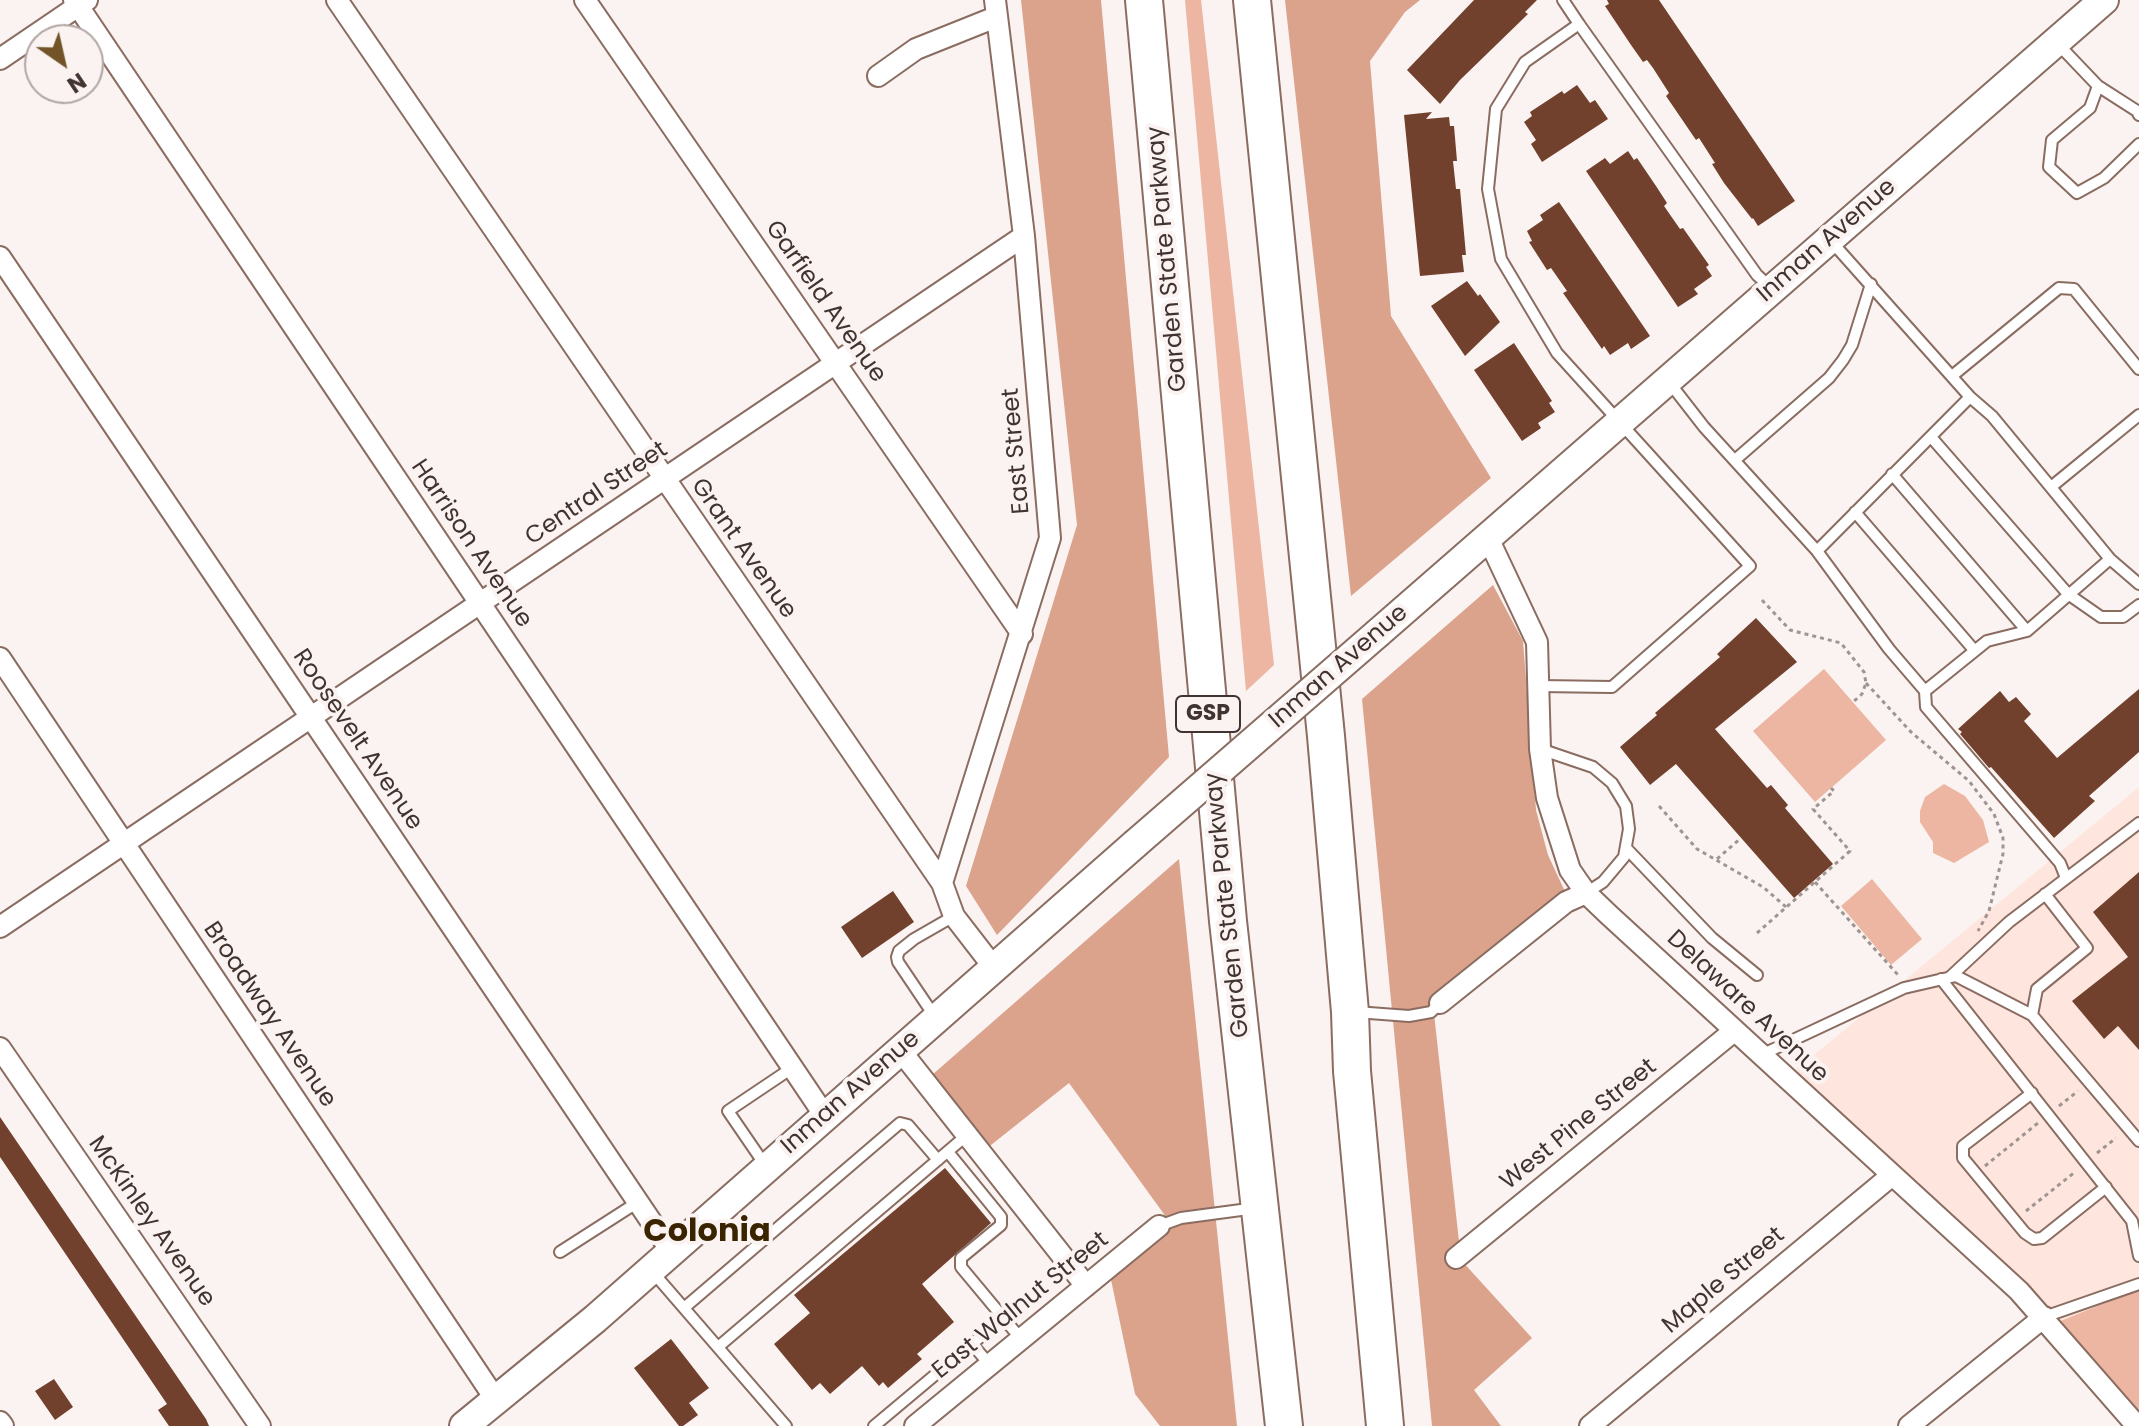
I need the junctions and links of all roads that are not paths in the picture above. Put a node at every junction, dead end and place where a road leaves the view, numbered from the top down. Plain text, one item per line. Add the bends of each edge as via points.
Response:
1 (337, 0) edge
2 (585, 0) edge
3 (1144, 0) edge
4 (1252, 0) edge
5 (1563, 0) edge
6 (2104, 0) edge
7 (80, 2) edge
8 (995, 8) edge
9 (1579, 24) junction
10 (2056, 42) junction
11 (0, 59) edge
12 (878, 76) dead end
13 (2098, 86) junction
14 (2139, 115) edge
15 (2139, 144) edge
16 (1024, 236) junction
17 (1830, 239) junction
18 (0, 257) edge
19 (1871, 284) junction
20 (1773, 289) junction
21 (835, 364) junction
22 (2139, 369) edge
23 (1952, 376) junction
24 (1667, 381) junction
25 (1970, 397) junction
26 (2139, 415) edge
27 (1621, 422) junction
28 (1931, 437) junction
29 (1735, 460) junction
30 (1892, 474) junction
31 (664, 480) junction
32 (2051, 487) junction
33 (1855, 512) junction
34 (1488, 538) junction
35 (1817, 551) junction
36 (2110, 559) junction
37 (2139, 584) edge
38 (2068, 594) junction
39 (481, 604) junction
40 (2139, 605) edge
41 (2027, 631) junction
42 (1022, 634) junction
43 (1974, 650) junction
44 (0, 658) edge
45 (1539, 686) junction
46 (1925, 691) junction
47 (311, 718) junction
48 (1540, 749) junction
49 (2139, 823) edge
50 (124, 844) junction
51 (1627, 849) junction
52 (2066, 878) junction
53 (942, 883) junction
54 (1586, 893) junction
55 (2045, 894) junction
56 (954, 916) junction
57 (0, 927) edge
58 (995, 969) junction
59 (1757, 975) dead end
60 (1946, 978) junction
61 (1440, 1003) joint
62 (1350, 1012) junction
63 (2032, 1015) junction
64 (936, 1019) junction
65 (1734, 1031) junction
66 (0, 1048) edge
67 (900, 1050) junction
68 (1760, 1055) junction
69 (792, 1068) junction
70 (2032, 1093) junction
71 (825, 1116) junction
72 (967, 1135) junction
73 (2139, 1141) edge
74 (948, 1152) junction
75 (938, 1160) junction
76 (767, 1168) junction
77 (1891, 1176) junction
78 (2106, 1187) junction
79 (638, 1202) junction
80 (1262, 1208) junction
81 (1159, 1226) joint
82 (560, 1252) dead end
83 (2139, 1256) edge
84 (1456, 1258) dead end
85 (661, 1260) junction
86 (2139, 1284) edge
87 (1086, 1286) junction
88 (684, 1308) junction
89 (2044, 1317) junction
90 (1003, 1318) junction
91 (1021, 1339) junction
92 (972, 1344) junction
93 (718, 1347) junction
94 (990, 1365) junction
95 (482, 1416) edge
96 (260, 1426) edge
97 (786, 1426) edge
98 (874, 1426) edge
99 (915, 1426) edge
100 (1284, 1426) edge
101 (1385, 1426) edge
102 (1590, 1426) edge
103 (1909, 1426) edge
104 (2137, 1426) edge

1 - 31 street, Grant Avenue
2 - 21 street, Garfield Avenue
3 - 80 highway, Garden State Parkway / GSP via 1215,780
4 - 62 highway
5 - 9 lane
6 - 10 main road, Inman Avenue
7 - 11 street
7 - 39 street, Harrison Avenue
8 - 12 street via 916,49
8 - 16 street, East Street
9 - 20 lane via 1757,275
9 - 27 lane via 1525,62 1496,109 1488,189 1501,259 1557,353
10 - 13 lane
10 - 17 main road, Inman Avenue
13 - 14 lane
13 - 15 lane via 2090,108 2052,140 2049,167 2077,193 2104,178
16 - 21 street, Central Street
16 - 42 street, East Street via 1050,538
17 - 19 lane
17 - 20 main road, Inman Avenue
18 - 47 street, Roosevelt Avenue
19 - 23 lane
19 - 29 lane via 1843,360
20 - 24 main road, Inman Avenue
21 - 31 street, Central Street
21 - 42 street, Garfield Avenue
22 - 23 lane via 2074,289 2059,288
23 - 25 lane
24 - 27 main road, Inman Avenue
24 - 29 lane
25 - 28 lane
25 - 32 lane
26 - 32 lane
27 - 34 main road, Inman Avenue
27 - 45 lane via 1750,566 1612,687
28 - 30 lane
28 - 38 lane
29 - 35 lane
30 - 33 lane
30 - 41 lane
31 - 39 street, Central Street
31 - 53 street, Grant Avenue
32 - 36 lane
33 - 35 lane
33 - 43 lane
34 - 45 street, Delaware Avenue via 1537,642
34 - 58 main road, Inman Avenue, bridge
35 - 46 lane
36 - 37 lane
36 - 38 lane
38 - 40 lane via 2101,617 2123,617
38 - 41 lane
39 - 47 street, Central Street
39 - 69 street, Harrison Avenue
41 - 43 lane via 1987,641
42 - 53 street, East Street
43 - 46 lane
44 - 50 street, Broadway Avenue
45 - 48 street, Delaware Avenue
46 - 52 lane via 1926,707 2060,863
47 - 50 street, Central Street
47 - 79 street, Roosevelt Avenue
48 - 51 lane via 1593,767 1612,783 1626,806
48 - 54 street, Delaware Avenue via 1557,833 1570,870
49 - 52 lane
50 - 57 street, Central Street
50 - 95 street, Broadway Avenue
51 - 54 lane via 1603,882
51 - 59 lane via 1712,938
52 - 55 lane
53 - 56 street, Grant Avenue
54 - 61 street via 1566,902
54 - 65 street, Delaware Avenue
55 - 60 lane
55 - 63 lane via 2087,948 2037,989
56 - 58 street, Grant Avenue
56 - 64 lane via 914,939 897,957
58 - 64 main road, Inman Avenue
60 - 63 lane via 1956,976
60 - 68 lane via 1904,988
60 - 70 lane
61 - 62 lane via 1431,1012 1409,1016
62 - 101 highway
63 - 73 lane
64 - 67 main road, Inman Avenue
65 - 68 street, Delaware Avenue
65 - 84 street, West Pine Street
66 - 96 street, McKinley Avenue
67 - 71 main road, Inman Avenue
67 - 72 street
68 - 77 street, Delaware Avenue
69 - 71 street, Harrison Avenue
69 - 76 lane via 728,1111
70 - 78 lane
70 - 78 lane via 1963,1146 1963,1158 2034,1239
71 - 76 main road, Inman Avenue
72 - 74 lane
72 - 87 street
74 - 75 lane
74 - 90 lane via 1001,1217 1001,1225 961,1258 961,1267
75 - 88 lane via 908,1125 900,1123
75 - 93 lane
76 - 85 main road, Inman Avenue
77 - 89 street, Delaware Avenue
77 - 102 street, Maple Street
78 - 83 lane via 2132,1221
79 - 82 lane
79 - 85 street, Roosevelt Avenue
80 - 81 lane via 1181,1218
80 - 100 highway, Garden State Parkway / GSP
81 - 87 street, East Walnut Street
85 - 88 lane
85 - 95 main road, Inman Avenue
86 - 89 lane
87 - 91 street, East Walnut Street
88 - 93 lane
89 - 103 street
89 - 104 street, Delaware Avenue
90 - 91 lane
90 - 92 lane
91 - 94 street, East Walnut Street
92 - 94 lane
92 - 98 lane
93 - 97 lane
94 - 99 street, East Walnut Street

